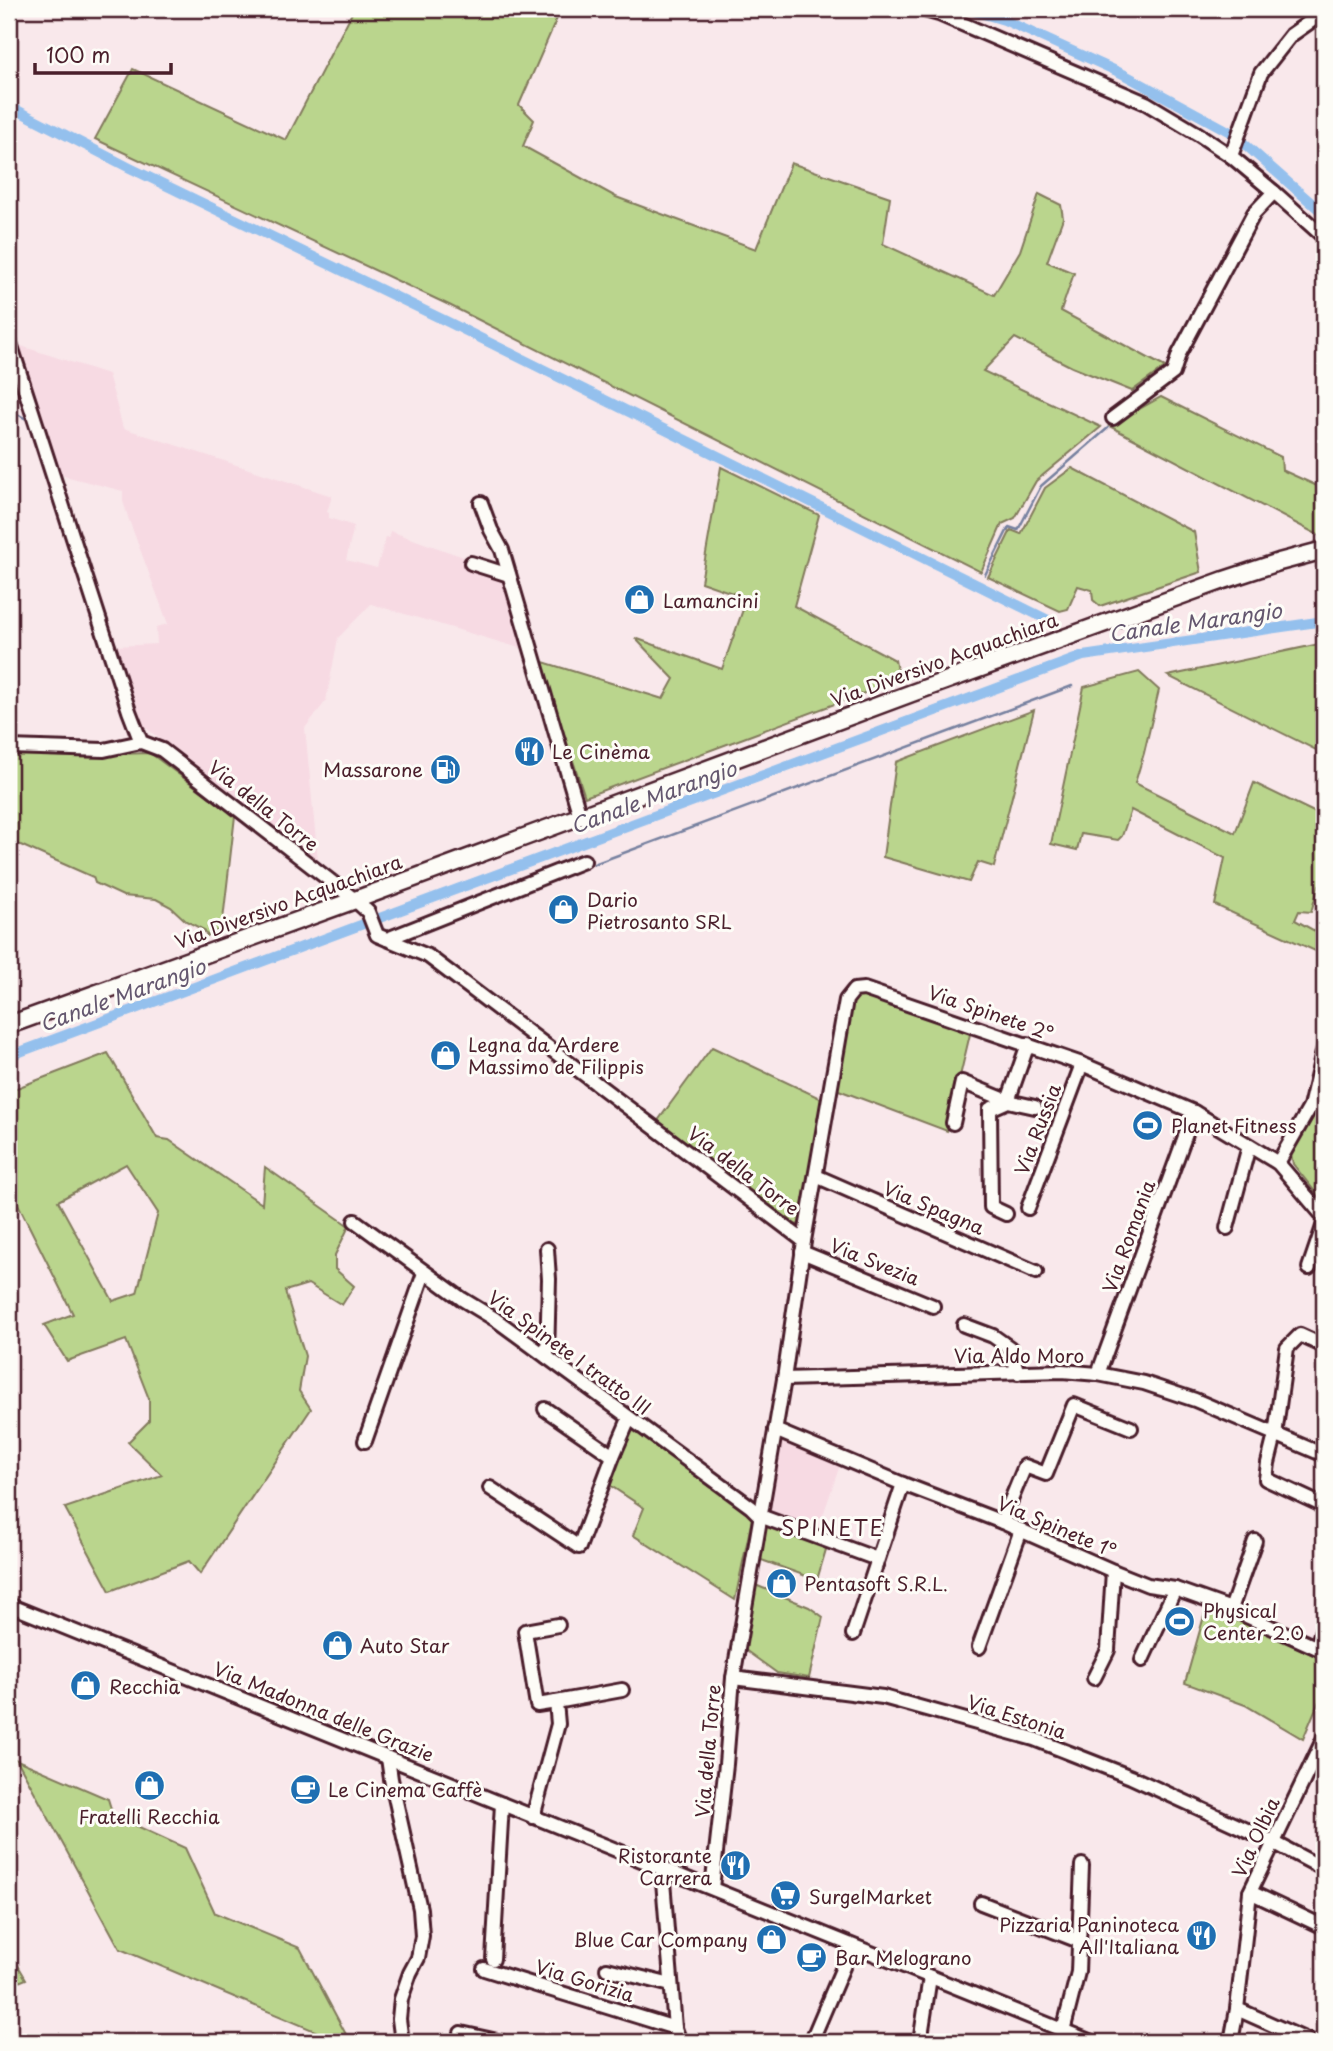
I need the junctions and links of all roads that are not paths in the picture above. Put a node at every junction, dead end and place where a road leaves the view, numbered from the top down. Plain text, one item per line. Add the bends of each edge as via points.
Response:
1 (921, 9) edge
2 (1324, 12) edge
3 (1232, 151) junction
4 (1275, 192) junction
5 (1324, 237) edge
6 (9, 340) edge
7 (1113, 418) dead end
8 (481, 503) dead end
9 (1324, 550) edge
10 (471, 563) dead end
11 (509, 575) junction
12 (141, 742) junction
13 (9, 747) edge
14 (580, 816) junction
15 (584, 861) dead end
16 (355, 900) junction
17 (382, 937) junction
18 (9, 1025) edge
19 (1028, 1044) junction
20 (1324, 1048) edge
21 (1082, 1064) junction
22 (1009, 1101) junction
23 (1035, 1107) dead end
24 (1194, 1112) junction
25 (953, 1123) dead end
26 (1249, 1146) junction
27 (1278, 1163) junction
28 (816, 1176) junction
29 (1028, 1208) dead end
30 (1006, 1214) dead end
31 (1324, 1217) edge
32 (355, 1221) dead end
33 (1324, 1224) edge
34 (1227, 1228) dead end
35 (803, 1246) junction
36 (547, 1249) dead end
37 (1309, 1268) dead end
38 (1036, 1272) dead end
39 (424, 1273) junction
40 (933, 1306) dead end
41 (964, 1325) dead end
42 (1324, 1346) edge
43 (547, 1357) junction
44 (1018, 1373) junction
45 (1098, 1374) junction
46 (784, 1379) junction
47 (545, 1409) dead end
48 (629, 1419) junction
49 (1131, 1427) dead end
50 (775, 1430) junction
51 (1275, 1435) junction
52 (365, 1441) dead end
53 (1324, 1455) edge
54 (613, 1456) junction
55 (902, 1484) junction
56 (491, 1488) dead end
57 (1324, 1506) edge
58 (760, 1516) junction
59 (1002, 1522) junction
60 (1021, 1530) junction
61 (1255, 1541) dead end
62 (877, 1559) junction
63 (1113, 1572) junction
64 (1175, 1589) junction
65 (9, 1605) edge
66 (1231, 1609) junction
67 (1324, 1623) edge
68 (558, 1625) dead end
69 (853, 1634) dead end
70 (979, 1647) dead end
71 (1321, 1649) edge
72 (1142, 1660) dead end
73 (733, 1678) junction
74 (1094, 1678) dead end
75 (622, 1690) dead end
76 (556, 1702) junction
77 (1324, 1738) edge
78 (388, 1758) junction
79 (502, 1804) junction
80 (533, 1817) junction
81 (1273, 1842) junction
82 (1082, 1865) dead end
83 (662, 1869) junction
84 (1324, 1869) edge
85 (712, 1888) junction
86 (1250, 1892) junction
87 (982, 1903) dead end
88 (1324, 1927) edge
89 (1079, 1941) junction
90 (852, 1946) junction
91 (493, 1959) dead end
92 (484, 1969) dead end
93 (607, 1969) dead end
94 (930, 1977) junction
95 (671, 1985) junction
96 (1237, 2009) junction
97 (675, 2028) junction
98 (1063, 2031) junction
99 (461, 2033) dead end
100 (402, 2042) edge
101 (502, 2042) edge
102 (680, 2042) edge
103 (811, 2042) edge
104 (920, 2042) edge
105 (1089, 2042) edge
106 (1231, 2042) edge
107 (1311, 2042) edge

1 - 3 street via 1146,103
2 - 3 street via 1291,35 1261,73
3 - 4 street
4 - 5 street
4 - 7 street via 1254,213 1173,373
6 - 12 street
8 - 11 street
9 - 14 main road, Via Diversivo Acquachiara via 1224,580
10 - 11 street
11 - 14 street
12 - 13 street via 104,750
12 - 16 street, Via della Torre via 162,750
14 - 16 main road, Via Diversivo Acquachiara
15 - 17 street
16 - 17 street, Via della Torre
16 - 18 main road, Via Diversivo Acquachiara
17 - 35 street, Via della Torre via 428,956
19 - 21 street, Via Spinete 2°
19 - 22 street
19 - 28 street, Via Spinete 2° via 864,989 854,990 846,1000
20 - 27 street via 1310,1107
21 - 24 street, Via Spinete 2°
21 - 29 street, Via Russia
22 - 23 street
22 - 25 street via 962,1082
22 - 30 street via 990,1109 991,1207
24 - 26 street, Via Spinete 2°
24 - 45 street, Via Romania
26 - 27 street, Via Spinete 2°
26 - 34 street
27 - 31 street, Via Spinete 2°
28 - 35 street, Via Spinete 2°
28 - 38 street, Via Spagna
32 - 39 street, Via Spinete I tratto III
33 - 37 street
35 - 40 street, Via Svezia
35 - 46 street, Via della Torre
36 - 43 street
39 - 43 street, Via Spinete I tratto III
39 - 52 street
41 - 44 street via 1010,1348
42 - 51 street via 1300,1335 1287,1348
43 - 48 street, Via Spinete I tratto III
44 - 45 street, Via Aldo Moro
44 - 46 street, Via Aldo Moro
45 - 51 street, Via Aldo Moro via 1195,1400
46 - 50 street, Via della Torre
47 - 54 street
48 - 54 street
48 - 58 street, Via Spinete I tratto III
49 - 59 street via 1074,1405 1046,1474 1025,1466
50 - 55 street, Via Spinete 1°
50 - 58 street, Via della Torre
51 - 53 street, Via Aldo Moro
51 - 57 street via 1266,1479
54 - 56 street via 579,1547
55 - 59 street, Via Spinete 1°
55 - 62 street
58 - 62 street, Via Spinete I tratto III
58 - 73 street, Via della Torre
59 - 60 street, Via Spinete 1°
60 - 63 street, Via Spinete 1°
60 - 70 street
61 - 66 street
62 - 69 street
63 - 64 street, Via Spinete 1°
63 - 74 street via 1108,1650
64 - 66 street, Via Spinete 1°
64 - 72 street
65 - 78 street, Via Madonna delle Grazie
66 - 71 street, Via Spinete 1°
67 - 71 street
68 - 76 street via 525,1631 537,1705
73 - 81 street, Via Estonia via 883,1697 1034,1739
73 - 85 street, Via della Torre
75 - 76 street
76 - 80 street via 558,1724
77 - 81 street, Via Olbia
78 - 79 street, Via Madonna delle Grazie
78 - 100 street via 422,1936 401,1999
79 - 80 street, Via Madonna delle Grazie
79 - 91 street
80 - 83 street, Via Madonna delle Grazie
81 - 84 street, Via Estonia
81 - 86 street, Via Olbia
82 - 89 street
83 - 85 street, Via Madonna delle Grazie
83 - 95 street
85 - 90 street, Via Madonna delle Grazie
86 - 88 street
86 - 96 street, Via Olbia
87 - 89 street
89 - 98 street via 1078,1972
90 - 94 street, Via Madonna delle Grazie
90 - 103 street
92 - 97 street, Via Gorizia
93 - 95 street
94 - 98 street, Via Madonna delle Grazie
94 - 104 street
95 - 97 street
96 - 106 street, Via Olbia
96 - 107 street
97 - 102 street
98 - 105 street, Via Madonna delle Grazie
99 - 101 street

